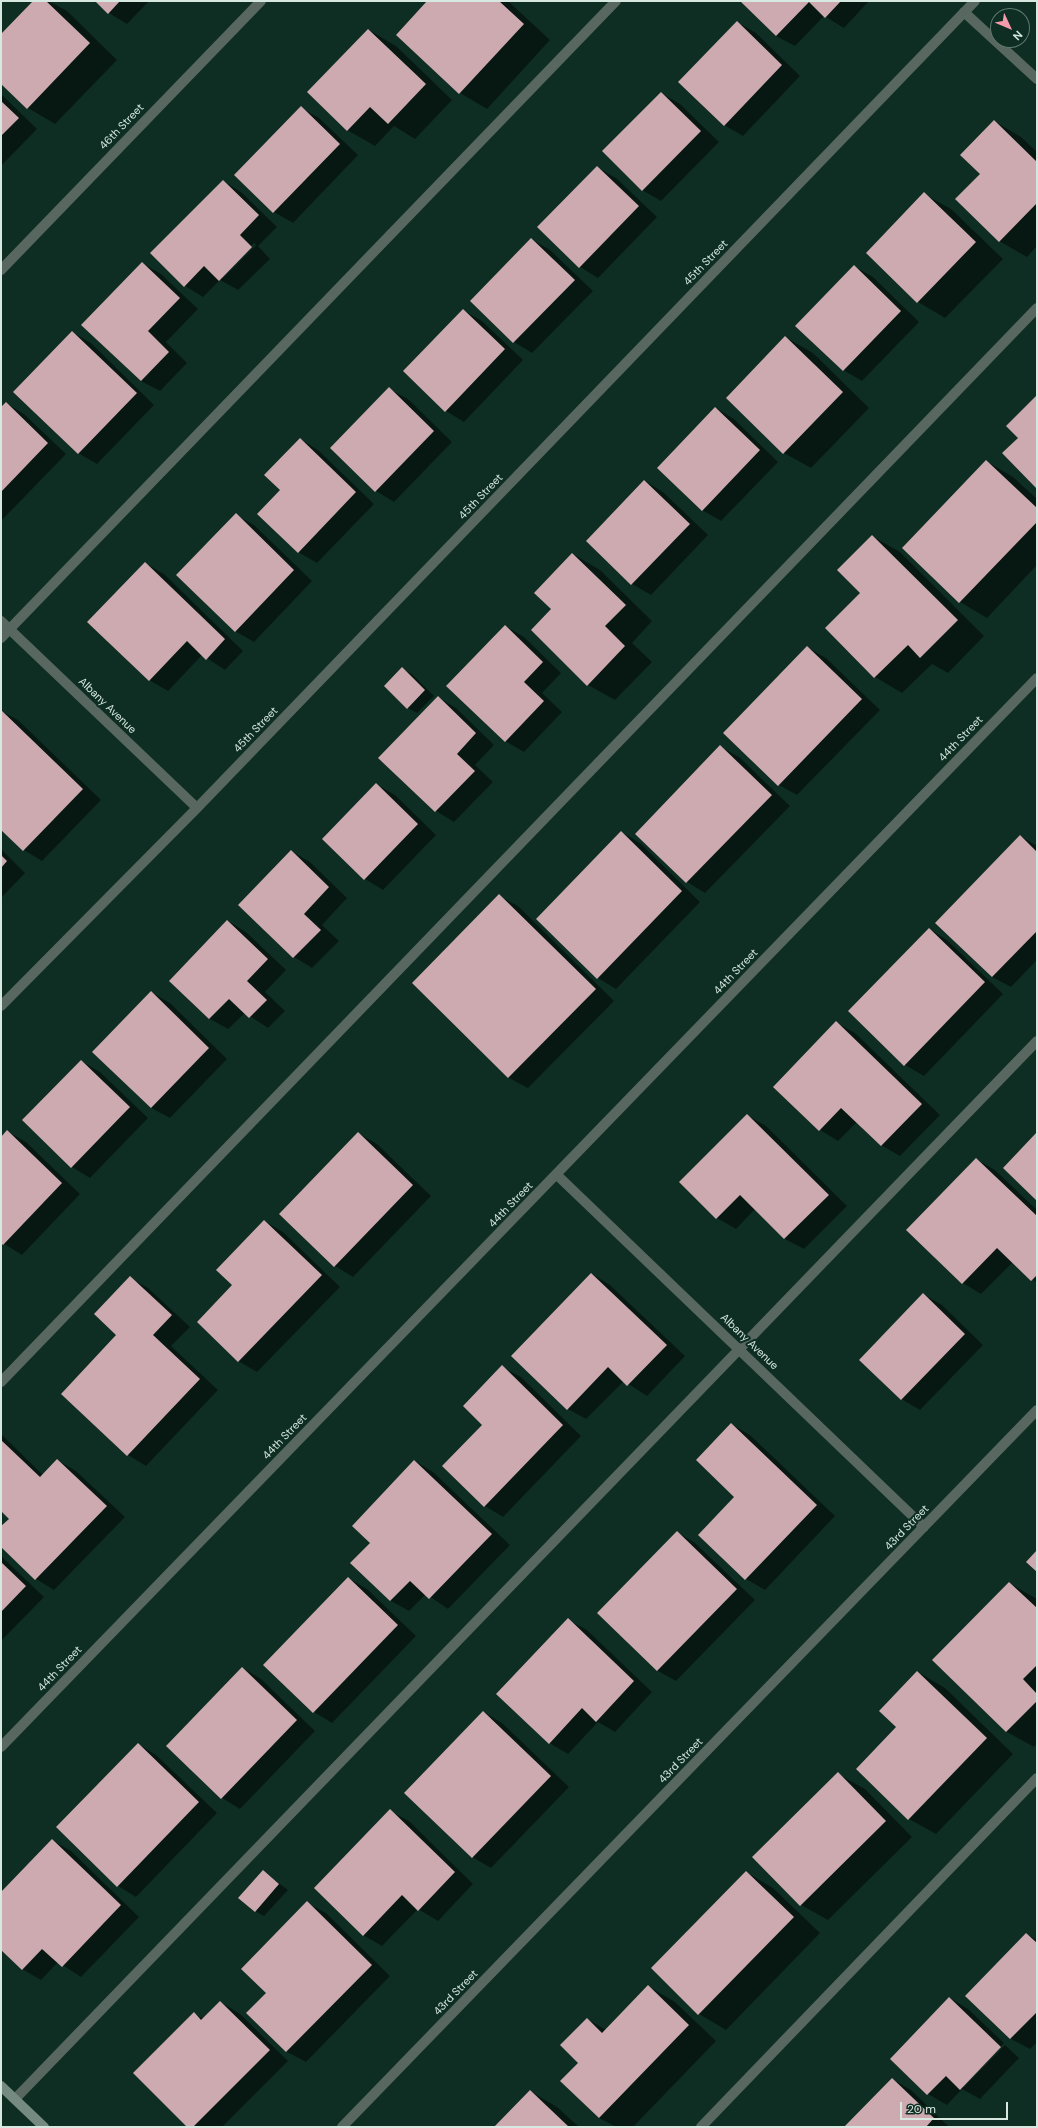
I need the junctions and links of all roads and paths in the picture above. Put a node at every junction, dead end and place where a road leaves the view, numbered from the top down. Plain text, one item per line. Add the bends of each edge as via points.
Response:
1 (261, 1) edge
2 (616, 1) edge
3 (975, 1) edge
4 (964, 12) junction
5 (1037, 79) edge
6 (1, 270) edge
7 (1037, 308) edge
8 (1, 621) edge
9 (9, 629) junction
10 (1, 638) edge
11 (1037, 678) edge
12 (197, 808) junction
13 (1, 1006) edge
14 (1037, 1041) edge
15 (557, 1175) junction
16 (739, 1350) junction
17 (1, 1382) edge
18 (1037, 1410) edge
19 (924, 1527) junction
20 (1, 1747) edge
21 (1037, 1778) edge
22 (1, 2086) edge
23 (15, 2099) junction
24 (44, 2127) edge
25 (342, 2127) edge
26 (701, 2127) edge

1 - 6 street, 46th Street
2 - 9 street
3 - 4 street, 45th Street
4 - 5 street
4 - 12 street, 45th Street
7 - 17 street
8 - 9 street, Albany Avenue
9 - 10 street
9 - 12 street, Albany Avenue
11 - 15 street, 44th Street
12 - 13 street, 45th Street
14 - 16 street
15 - 16 street, Albany Avenue
15 - 20 street, 44th Street
16 - 19 street, Albany Avenue
16 - 23 street
18 - 19 street, 43rd Street
19 - 25 street, 43rd Street
21 - 26 street
22 - 23 main road
23 - 24 main road

